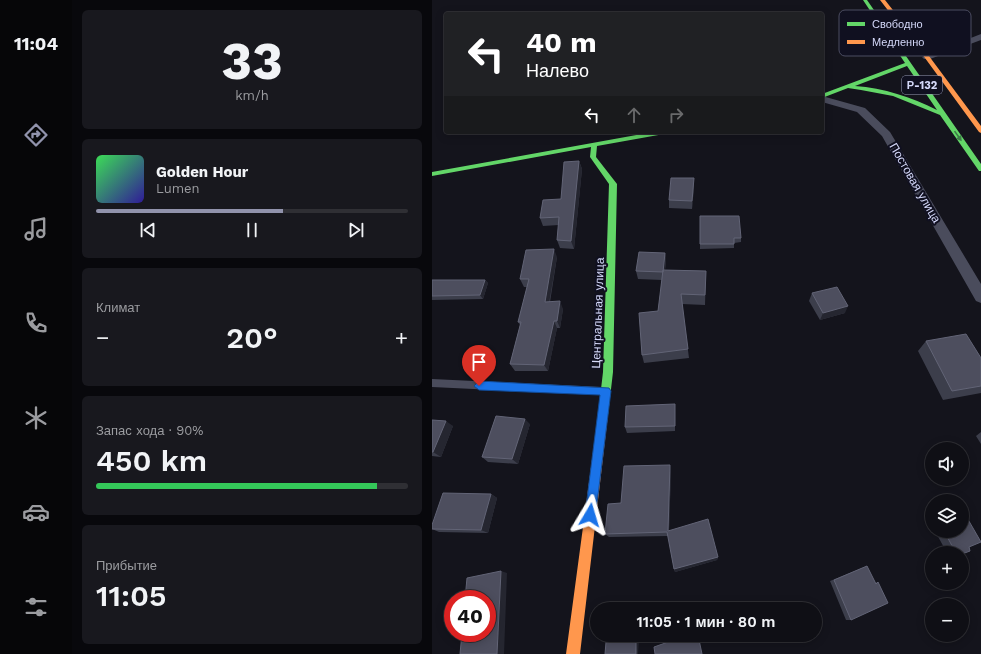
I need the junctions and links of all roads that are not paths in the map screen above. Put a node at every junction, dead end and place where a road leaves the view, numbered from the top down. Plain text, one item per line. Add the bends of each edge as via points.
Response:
1 (865, 0) edge
2 (882, 0) edge
3 (872, 10) edge
4 (890, 10) edge
5 (981, 37) edge
6 (971, 41) edge
7 (902, 56) edge
8 (927, 57) joint
9 (907, 64) junction
10 (849, 87) junction
11 (824, 96) edge
12 (824, 98) edge
13 (942, 115) junction
14 (981, 131) edge
15 (654, 134) edge
16 (594, 146) junction
17 (981, 169) edge
18 (432, 174) edge
19 (981, 297) edge
20 (432, 384) edge
21 (606, 391) junction
22 (573, 654) edge

1 - 3 main road, Р-132
2 - 4 main road, Р-132
5 - 6 street
7 - 9 main road, Р-132
8 - 9 main road
8 - 14 main road, Р-132
9 - 10 main road
9 - 13 main road, Р-132
10 - 11 main road
10 - 13 main road via 893,92 909,97
12 - 19 street, Постовая улица via 861,110 886,134
13 -> 17 main road, Р-132
15 - 16 main road
16 - 18 main road
16 - 21 main road, Центральная улица via 593,157 613,184
20 - 21 lane
21 - 22 main road, Центральная улица

